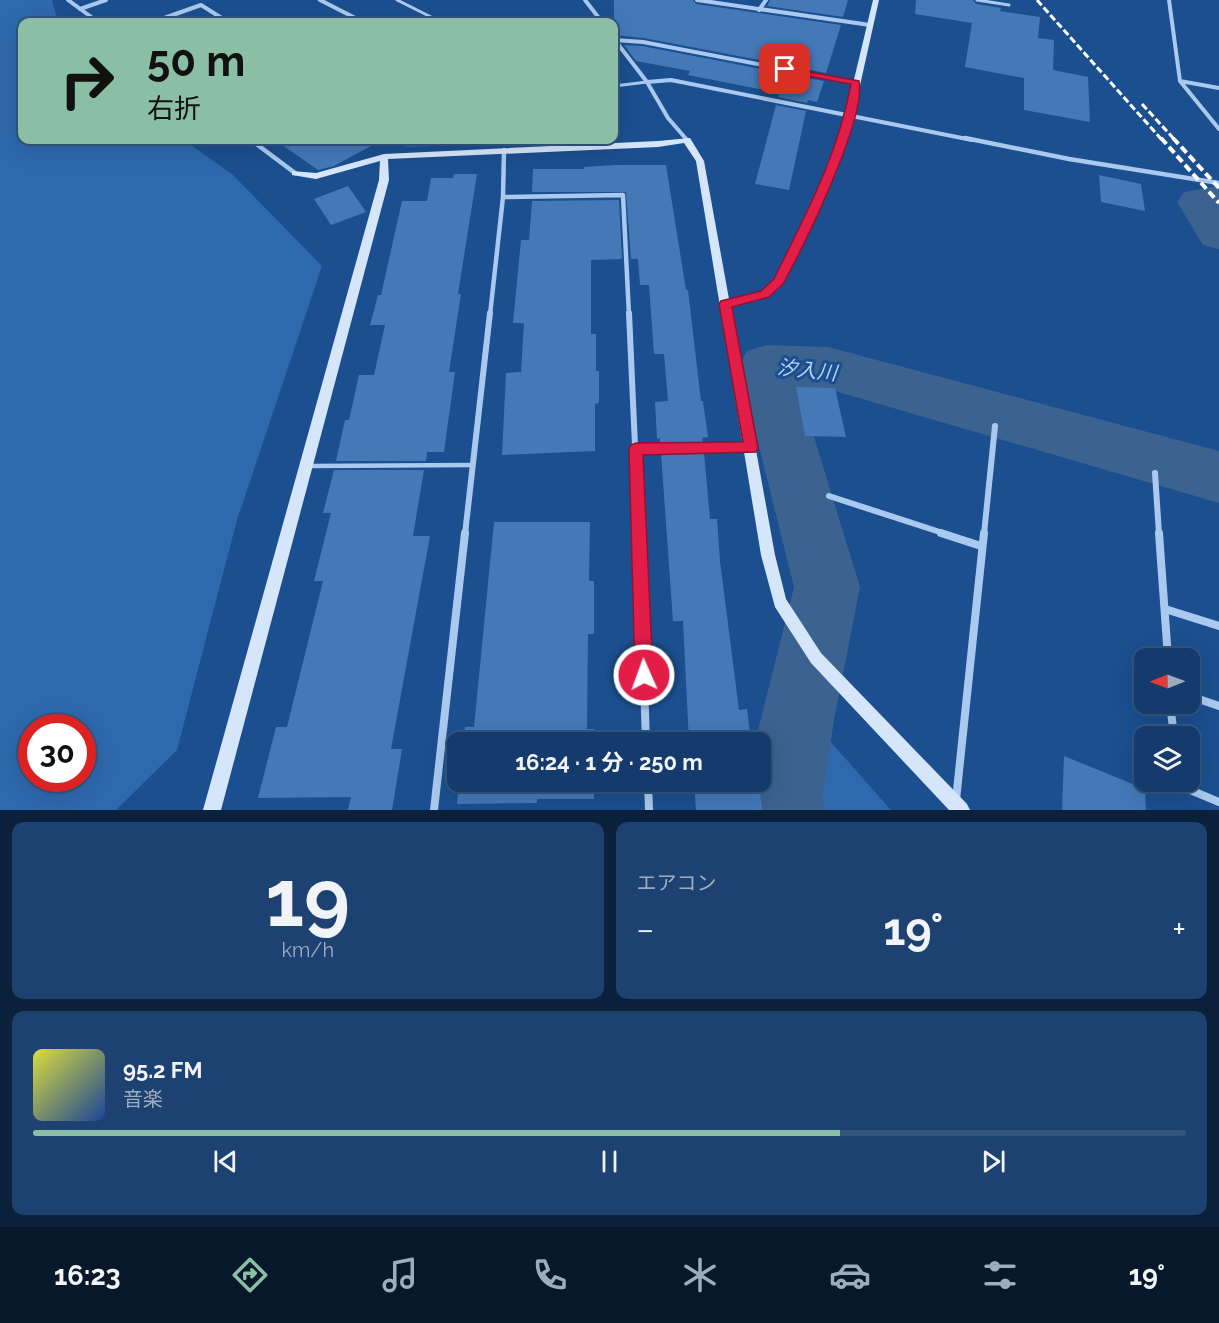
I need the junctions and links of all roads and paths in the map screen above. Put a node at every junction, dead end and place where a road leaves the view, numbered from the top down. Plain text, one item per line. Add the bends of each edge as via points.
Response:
1 (68, 0) edge
2 (106, 0) edge
3 (320, 0) edge
4 (397, 0) edge
5 (585, 0) edge
6 (697, 0) edge
7 (766, 0) edge
8 (876, 0) edge
9 (977, 0) edge
10 (1169, 0) edge
11 (1010, 5) dead end
12 (80, 9) junction
13 (759, 10) junction
14 (92, 18) edge
15 (164, 18) edge
16 (222, 18) edge
17 (355, 18) edge
18 (433, 18) edge
19 (599, 18) edge
20 (870, 26) junction
21 (618, 39) edge
22 (618, 44) edge
23 (1180, 81) junction
24 (647, 82) junction
25 (856, 82) junction
26 (618, 86) edge
27 (1219, 88) edge
28 (849, 117) junction
29 (1219, 129) edge
30 (687, 140) junction
31 (256, 144) edge
32 (572, 144) edge
33 (504, 150) junction
34 (384, 157) junction
35 (296, 173) joint
36 (1219, 183) edge
37 (502, 197) junction
38 (726, 304) junction
39 (995, 426) dead end
40 (751, 448) junction
41 (636, 449) junction
42 (473, 465) junction
43 (306, 466) junction
44 (1155, 473) dead end
45 (829, 496) dead end
46 (981, 546) junction
47 (1165, 609) junction
48 (1219, 626) edge
49 (1167, 648) edge
50 (1200, 699) edge
51 (1219, 706) edge
52 (646, 732) edge
53 (648, 792) edge
54 (1195, 792) edge
55 (1219, 802) edge
56 (958, 807) edge
57 (212, 810) edge
58 (434, 810) edge
59 (649, 810) edge

1 - 12 street
2 - 12 street
3 - 17 street
4 - 18 lane
5 - 19 street
6 - 13 street
7 - 13 street
8 - 20 street
9 - 11 lane
10 - 23 street
12 - 14 street
13 - 20 street
15 - 16 street via 201,5
20 - 25 street
21 - 25 street
22 - 24 street
23 - 27 street
23 - 29 street
24 - 26 lane
24 - 28 street via 671,80
24 - 30 street via 668,118
25 - 28 street
28 - 36 street
28 - 38 street via 831,173 779,281 765,294
30 - 32 street
30 - 38 street via 700,161
31 - 35 street
32 - 33 street
33 - 34 street
33 - 37 street
34 - 35 street via 316,176
34 - 43 street via 384,180
37 - 41 street via 623,195
37 - 42 street
38 - 40 street
39 - 46 street
40 - 41 lane
40 - 56 street via 768,555 780,602 816,658
41 - 52 street
42 - 43 lane
42 - 58 street
43 - 57 street
44 - 47 street
45 - 46 street
46 - 56 street
47 - 48 street
47 - 49 street
50 - 51 street
53 - 59 street
54 - 55 street

